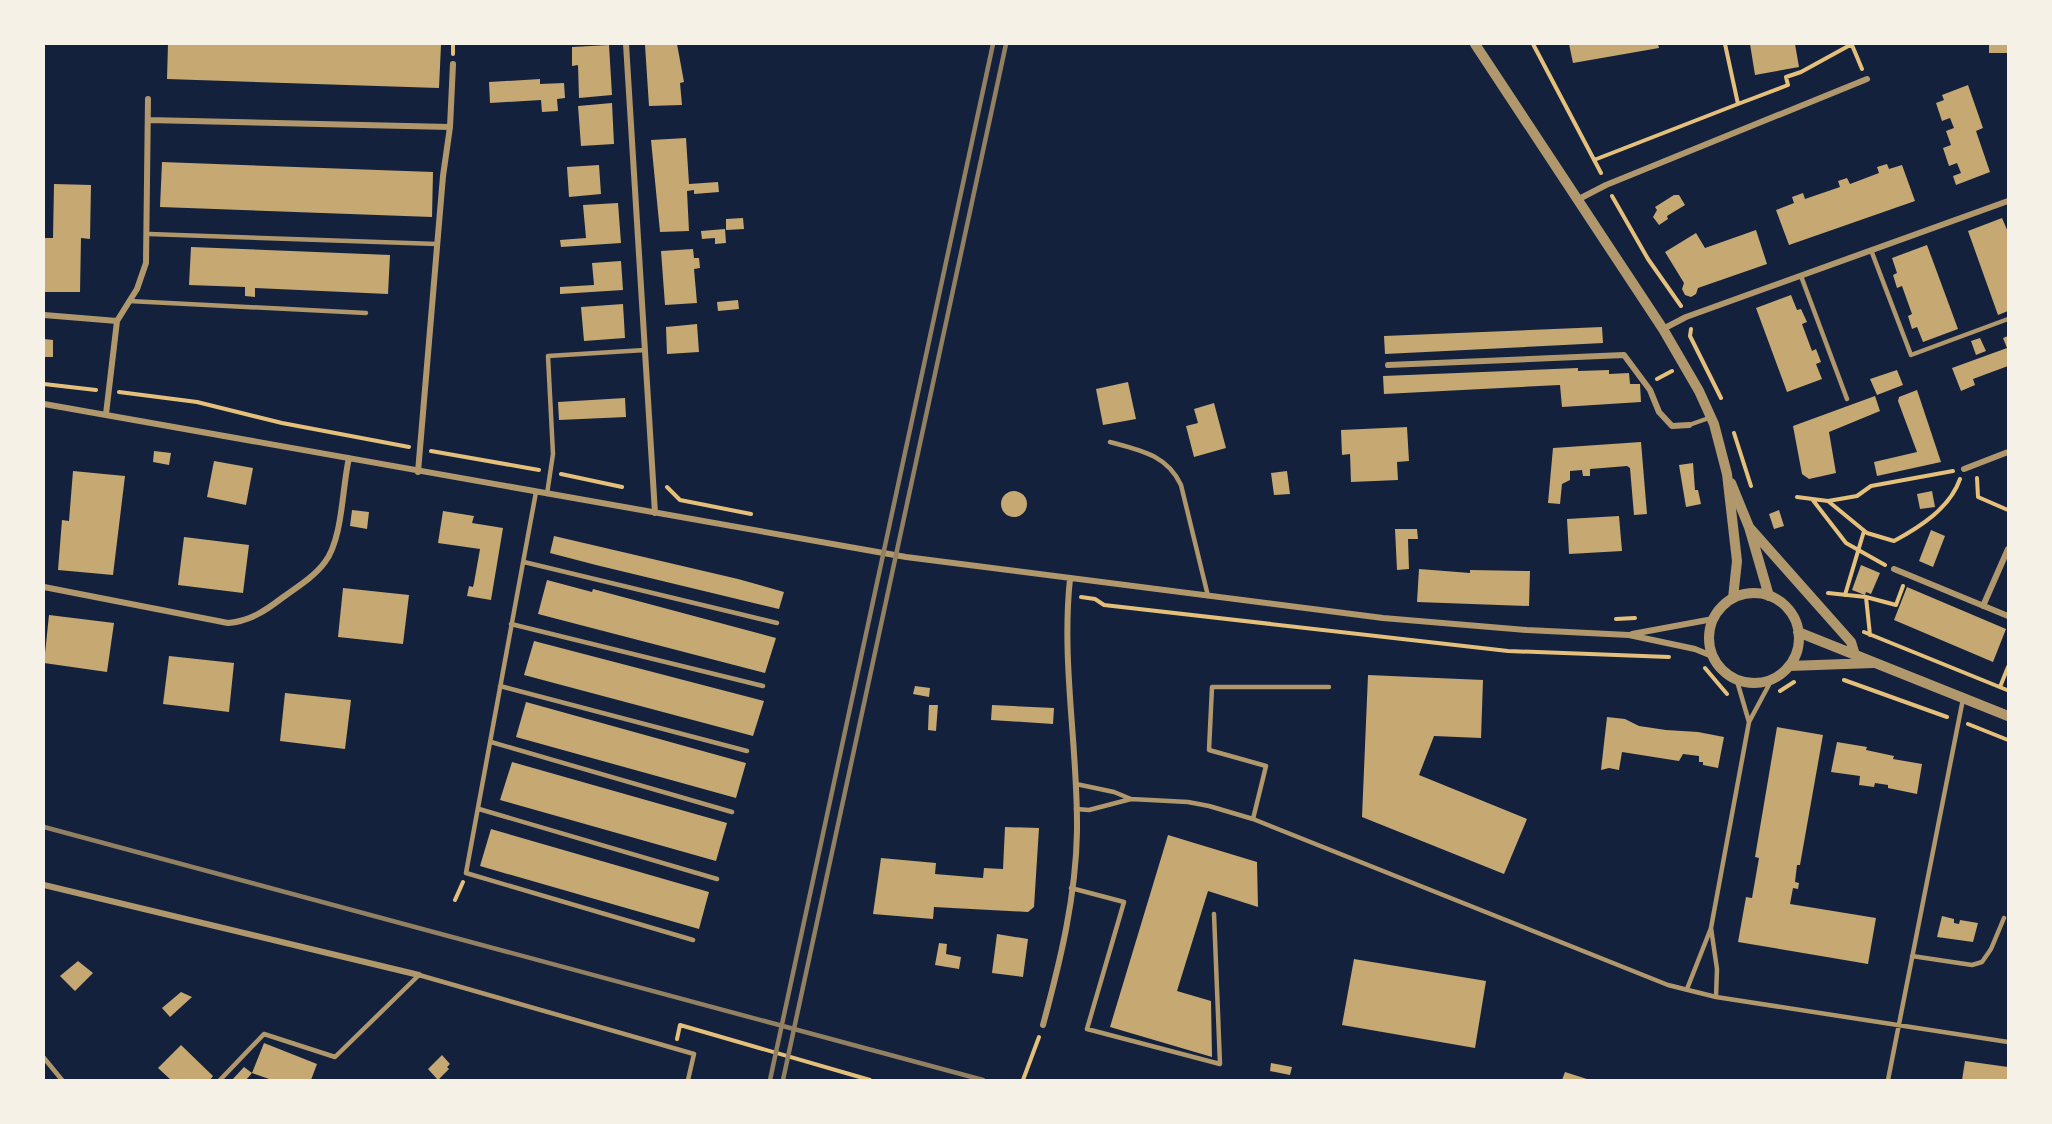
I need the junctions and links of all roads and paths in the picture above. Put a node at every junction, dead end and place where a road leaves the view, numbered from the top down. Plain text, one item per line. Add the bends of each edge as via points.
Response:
1 (626, 44) edge
2 (1475, 44) edge
3 (1533, 44) edge
4 (1541, 44) edge
5 (1725, 44) edge
6 (1852, 44) edge
7 (1537, 50) junction
8 (453, 64) dead end
9 (1867, 79) joint
10 (148, 99) dead end
11 (1738, 104) junction
12 (147, 120) junction
13 (450, 127) junction
14 (1594, 160) junction
15 (1606, 185) junction
16 (1577, 200) junction
17 (2008, 201) edge
18 (149, 234) junction
19 (437, 244) junction
20 (1871, 250) junction
21 (1800, 276) junction
22 (129, 301) junction
23 (366, 313) dead end
24 (44, 315) edge
25 (1686, 317) junction
26 (2008, 320) edge
27 (117, 321) junction
28 (1663, 329) junction
29 (645, 350) junction
30 (1388, 365) dead end
31 (1672, 371) dead end
32 (1660, 378) dead end
33 (44, 384) edge
34 (108, 392) junction
35 (1847, 399) dead end
36 (44, 404) edge
37 (1725, 407) dead end
38 (106, 414) junction
39 (1711, 417) junction
40 (1689, 425) joint
41 (1732, 427) dead end
42 (1110, 442) dead end
43 (420, 449) junction
44 (2008, 452) edge
45 (349, 458) junction
46 (1964, 469) junction
47 (418, 472) junction
48 (550, 472) junction
49 (1727, 474) junction
50 (622, 486) dead end
51 (1752, 490) dead end
52 (536, 492) junction
53 (547, 494) junction
54 (1797, 497) dead end
55 (1978, 497) dead end
56 (1812, 499) junction
57 (680, 500) dead end
58 (1828, 501) junction
59 (2008, 510) edge
60 (655, 513) junction
61 (760, 516) dead end
62 (1749, 527) junction
63 (1864, 531) junction
64 (2008, 549) edge
65 (1858, 550) junction
66 (524, 562) junction
67 (1894, 569) junction
68 (1070, 579) junction
69 (1904, 584) junction
70 (44, 587) edge
71 (1915, 588) dead end
72 (1845, 595) junction
73 (1069, 596) junction
74 (1208, 596) junction
75 (1769, 596) junction
76 (1866, 597) junction
77 (1733, 598) junction
78 (1829, 601) dead end
79 (1983, 606) junction
80 (2008, 616) edge
81 (1646, 618) dead end
82 (1713, 619) junction
83 (1612, 620) dead end
84 (777, 623) dead end
85 (511, 624) junction
86 (1860, 631) dead end
87 (1798, 632) junction
88 (1629, 635) junction
89 (1870, 635) junction
90 (1675, 654) dead end
91 (1855, 655) junction
92 (1712, 656) junction
93 (1878, 662) junction
94 (1702, 665) dead end
95 (1790, 666) junction
96 (2008, 667) edge
97 (1801, 677) dead end
98 (1840, 679) dead end
99 (1737, 681) junction
100 (1771, 681) junction
101 (500, 686) junction
102 (763, 686) dead end
103 (1329, 687) dead end
104 (2000, 687) junction
105 (2007, 690) edge
106 (1775, 695) dead end
107 (1963, 697) junction
108 (1732, 704) dead end
109 (2007, 712) edge
110 (1957, 720) junction
111 (1749, 722) junction
112 (2008, 740) edge
113 (491, 742) junction
114 (747, 751) dead end
115 (1076, 784) junction
116 (1131, 799) junction
117 (479, 809) junction
118 (1076, 809) junction
119 (732, 812) dead end
120 (1253, 819) junction
121 (466, 873) junction
122 (717, 879) dead end
123 (44, 885) edge
124 (1071, 888) junction
125 (455, 900) dead end
126 (1214, 914) dead end
127 (2004, 918) dead end
128 (1711, 928) junction
129 (693, 940) dead end
130 (1912, 956) junction
131 (419, 975) junction
132 (1686, 989) junction
133 (1716, 997) junction
134 (1043, 1025) joint
135 (1900, 1026) junction
136 (2008, 1041) edge
137 (675, 1048) junction
138 (44, 1058) edge
139 (62, 1080) edge
140 (220, 1080) edge
141 (688, 1080) edge
142 (870, 1080) edge
143 (1023, 1080) edge
144 (1888, 1080) edge

1 - 29 street
2 - 16 street
3 - 7 path
4 - 7 path
5 - 11 path
6 - 9 path
6 - 11 path via 1786,77 1788,85
7 - 14 path
8 - 13 street
9 - 15 street
10 - 12 street
11 - 14 path
12 - 13 street
12 - 18 street
13 - 19 street
14 - 15 path
15 - 16 street
15 - 25 path
16 - 28 street
17 - 20 street
18 - 19 lane
18 - 22 street via 146,263
19 - 43 street
20 - 21 street
20 - 26 lane via 1911,355
21 - 25 street
21 - 35 lane
22 - 23 lane
22 - 27 street
24 - 27 street
25 - 28 street
25 - 37 path via 1690,336
27 - 34 street
28 - 39 street
29 - 48 lane via 548,356 553,454
29 - 60 street
30 - 40 street via 1624,355 1672,426
31 - 32 path
33 - 34 path
34 - 38 street
34 - 43 path via 197,402 282,423
36 - 38 street
38 - 45 street
39 - 40 lane
39 - 49 street
41 - 51 path
42 - 74 lane via 1149,453 1176,474
43 - 47 street
43 - 48 path
44 - 46 street
45 - 47 street
45 - 70 street via 328,557 308,579 244,622 228,623
46 - 58 path via 1871,486 1857,496
46 - 63 path via 1955,493 1920,526 1894,541
47 - 52 street
48 - 50 path
48 - 53 lane
49 - 62 street
49 - 77 street via 1737,561
52 - 53 street
52 - 66 lane
53 - 60 street
54 - 56 path
55 - 59 path
56 - 58 path
56 - 65 path via 1846,543
57 - 61 path
58 - 63 path
60 - 68 street via 906,557
62 - 75 street
62 - 91 street via 1851,642
63 - 65 path
64 - 79 street
65 - 67 path
65 - 72 path
66 - 84 lane
66 - 85 lane
67 - 69 path
67 - 79 street
68 - 73 street
68 - 74 street
69 - 71 path
69 - 76 path via 1896,606
72 - 76 path
72 - 78 path via 1821,592
73 - 90 path via 1095,599 1104,605 1497,650 1667,658
73 - 115 street via 1067,654
74 - 88 street via 1383,618
75 - 77 street via 1747,594
75 - 87 street via 1786,607
76 - 89 path
77 - 82 street
79 - 80 street
81 - 83 path
82 - 88 street
82 - 92 street via 1708,634
85 - 101 lane
85 - 102 lane
86 - 89 path
87 - 91 street
87 - 95 street via 1797,650
88 - 92 street
89 - 104 path
91 - 93 street
92 - 99 street via 1722,671
93 - 95 street
93 - 107 street
94 - 108 path via 1722,685
95 - 100 street
96 - 104 path
97 - 106 path
98 - 110 path
99 - 100 street
99 - 111 lane
100 - 111 lane
101 - 113 lane
101 - 114 lane
103 - 120 lane via 1212,687 1209,750 1266,766
104 - 105 path
107 - 109 street
107 - 110 lane
110 - 112 path
110 - 130 lane
111 - 128 lane
113 - 117 lane
113 - 119 lane
115 - 116 lane
115 - 118 street
116 - 118 lane via 1096,809
116 - 120 lane via 1188,802
117 - 121 lane
117 - 122 lane
118 - 124 street
120 - 132 lane
121 - 125 path
121 - 129 lane
123 - 131 street
124 - 126 lane via 1124,902 1087,1029 1220,1064
124 - 134 street via 1063,952
127 - 130 lane via 1982,962 1972,965
128 - 132 lane
128 - 133 lane via 1717,969
130 - 135 lane
131 - 137 lane
131 - 140 lane via 335,1057 264,1035
132 - 133 lane
133 - 135 lane
134 - 143 path
135 - 136 lane
135 - 144 lane
137 - 141 lane via 694,1054
137 - 142 path via 680,1025
138 - 139 lane

